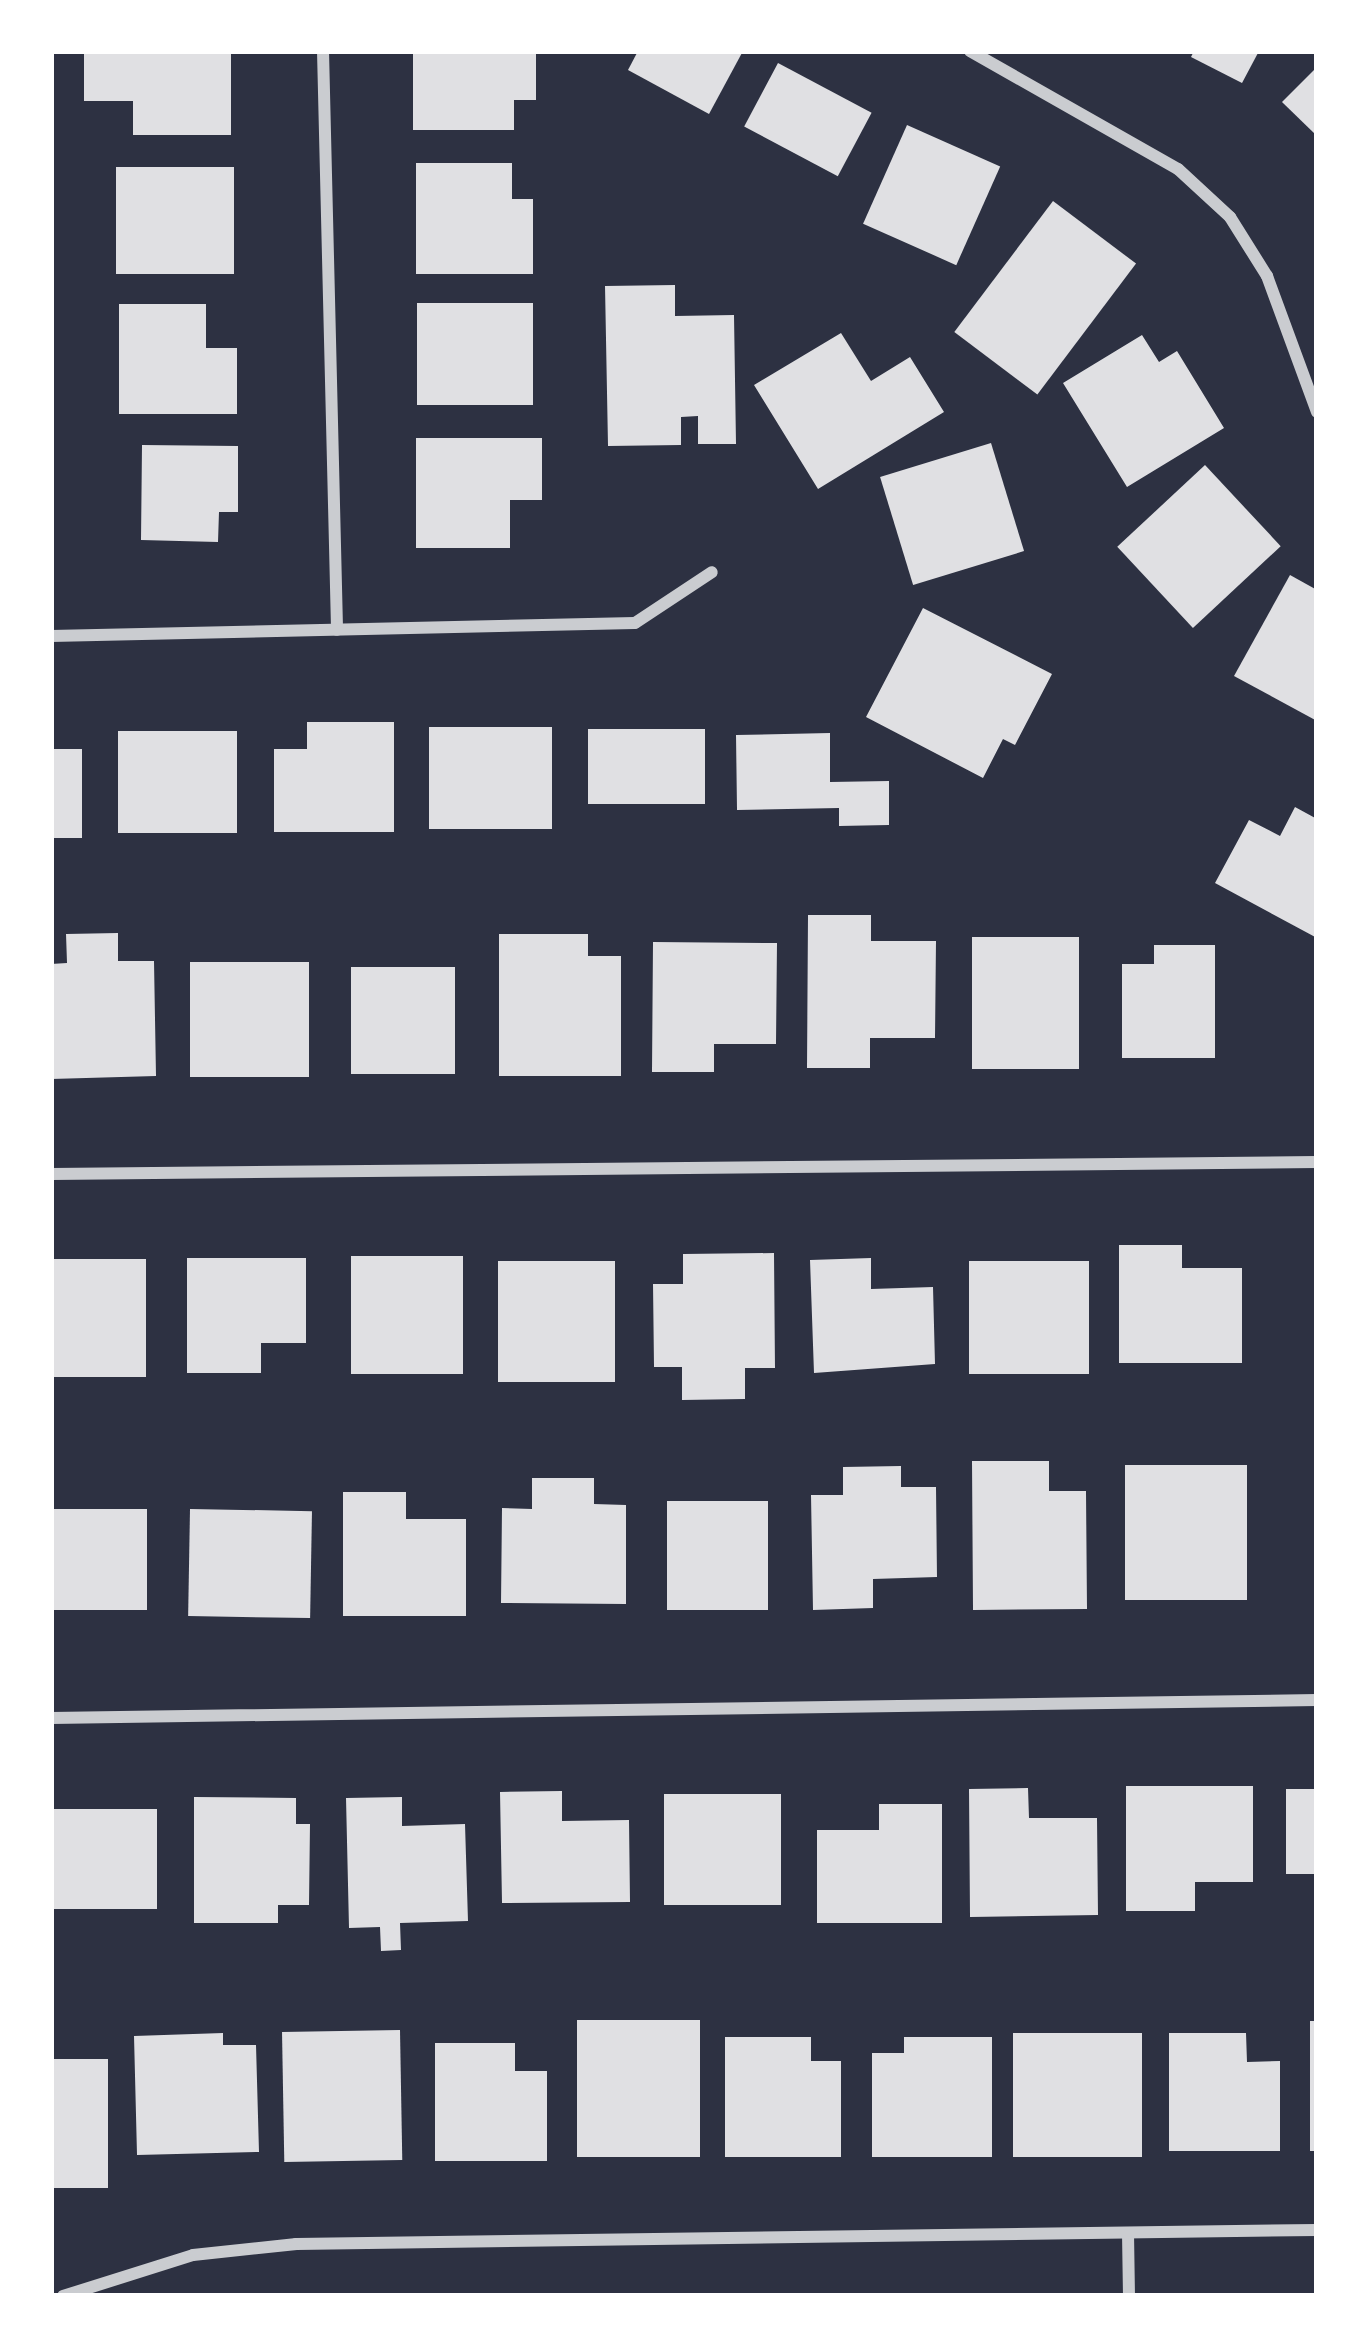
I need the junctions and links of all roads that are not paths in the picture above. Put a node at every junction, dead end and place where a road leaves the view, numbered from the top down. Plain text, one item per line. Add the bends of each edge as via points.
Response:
1 (323, 51) edge
2 (970, 51) edge
3 (1317, 412) edge
4 (712, 572) dead end
5 (338, 630) junction
6 (51, 636) edge
7 (1317, 1162) edge
8 (51, 1174) edge
9 (1317, 1700) edge
10 (51, 1718) edge
11 (1317, 2230) edge
12 (1128, 2233) junction
13 (63, 2296) edge
14 (1130, 2296) edge

1 - 5 street
2 - 3 street via 1178,169 1230,217 1267,276
4 - 5 street via 635,623
5 - 6 street
7 - 8 street
9 - 10 street
11 - 12 street
12 - 13 street via 296,2244 193,2255
12 - 14 street

